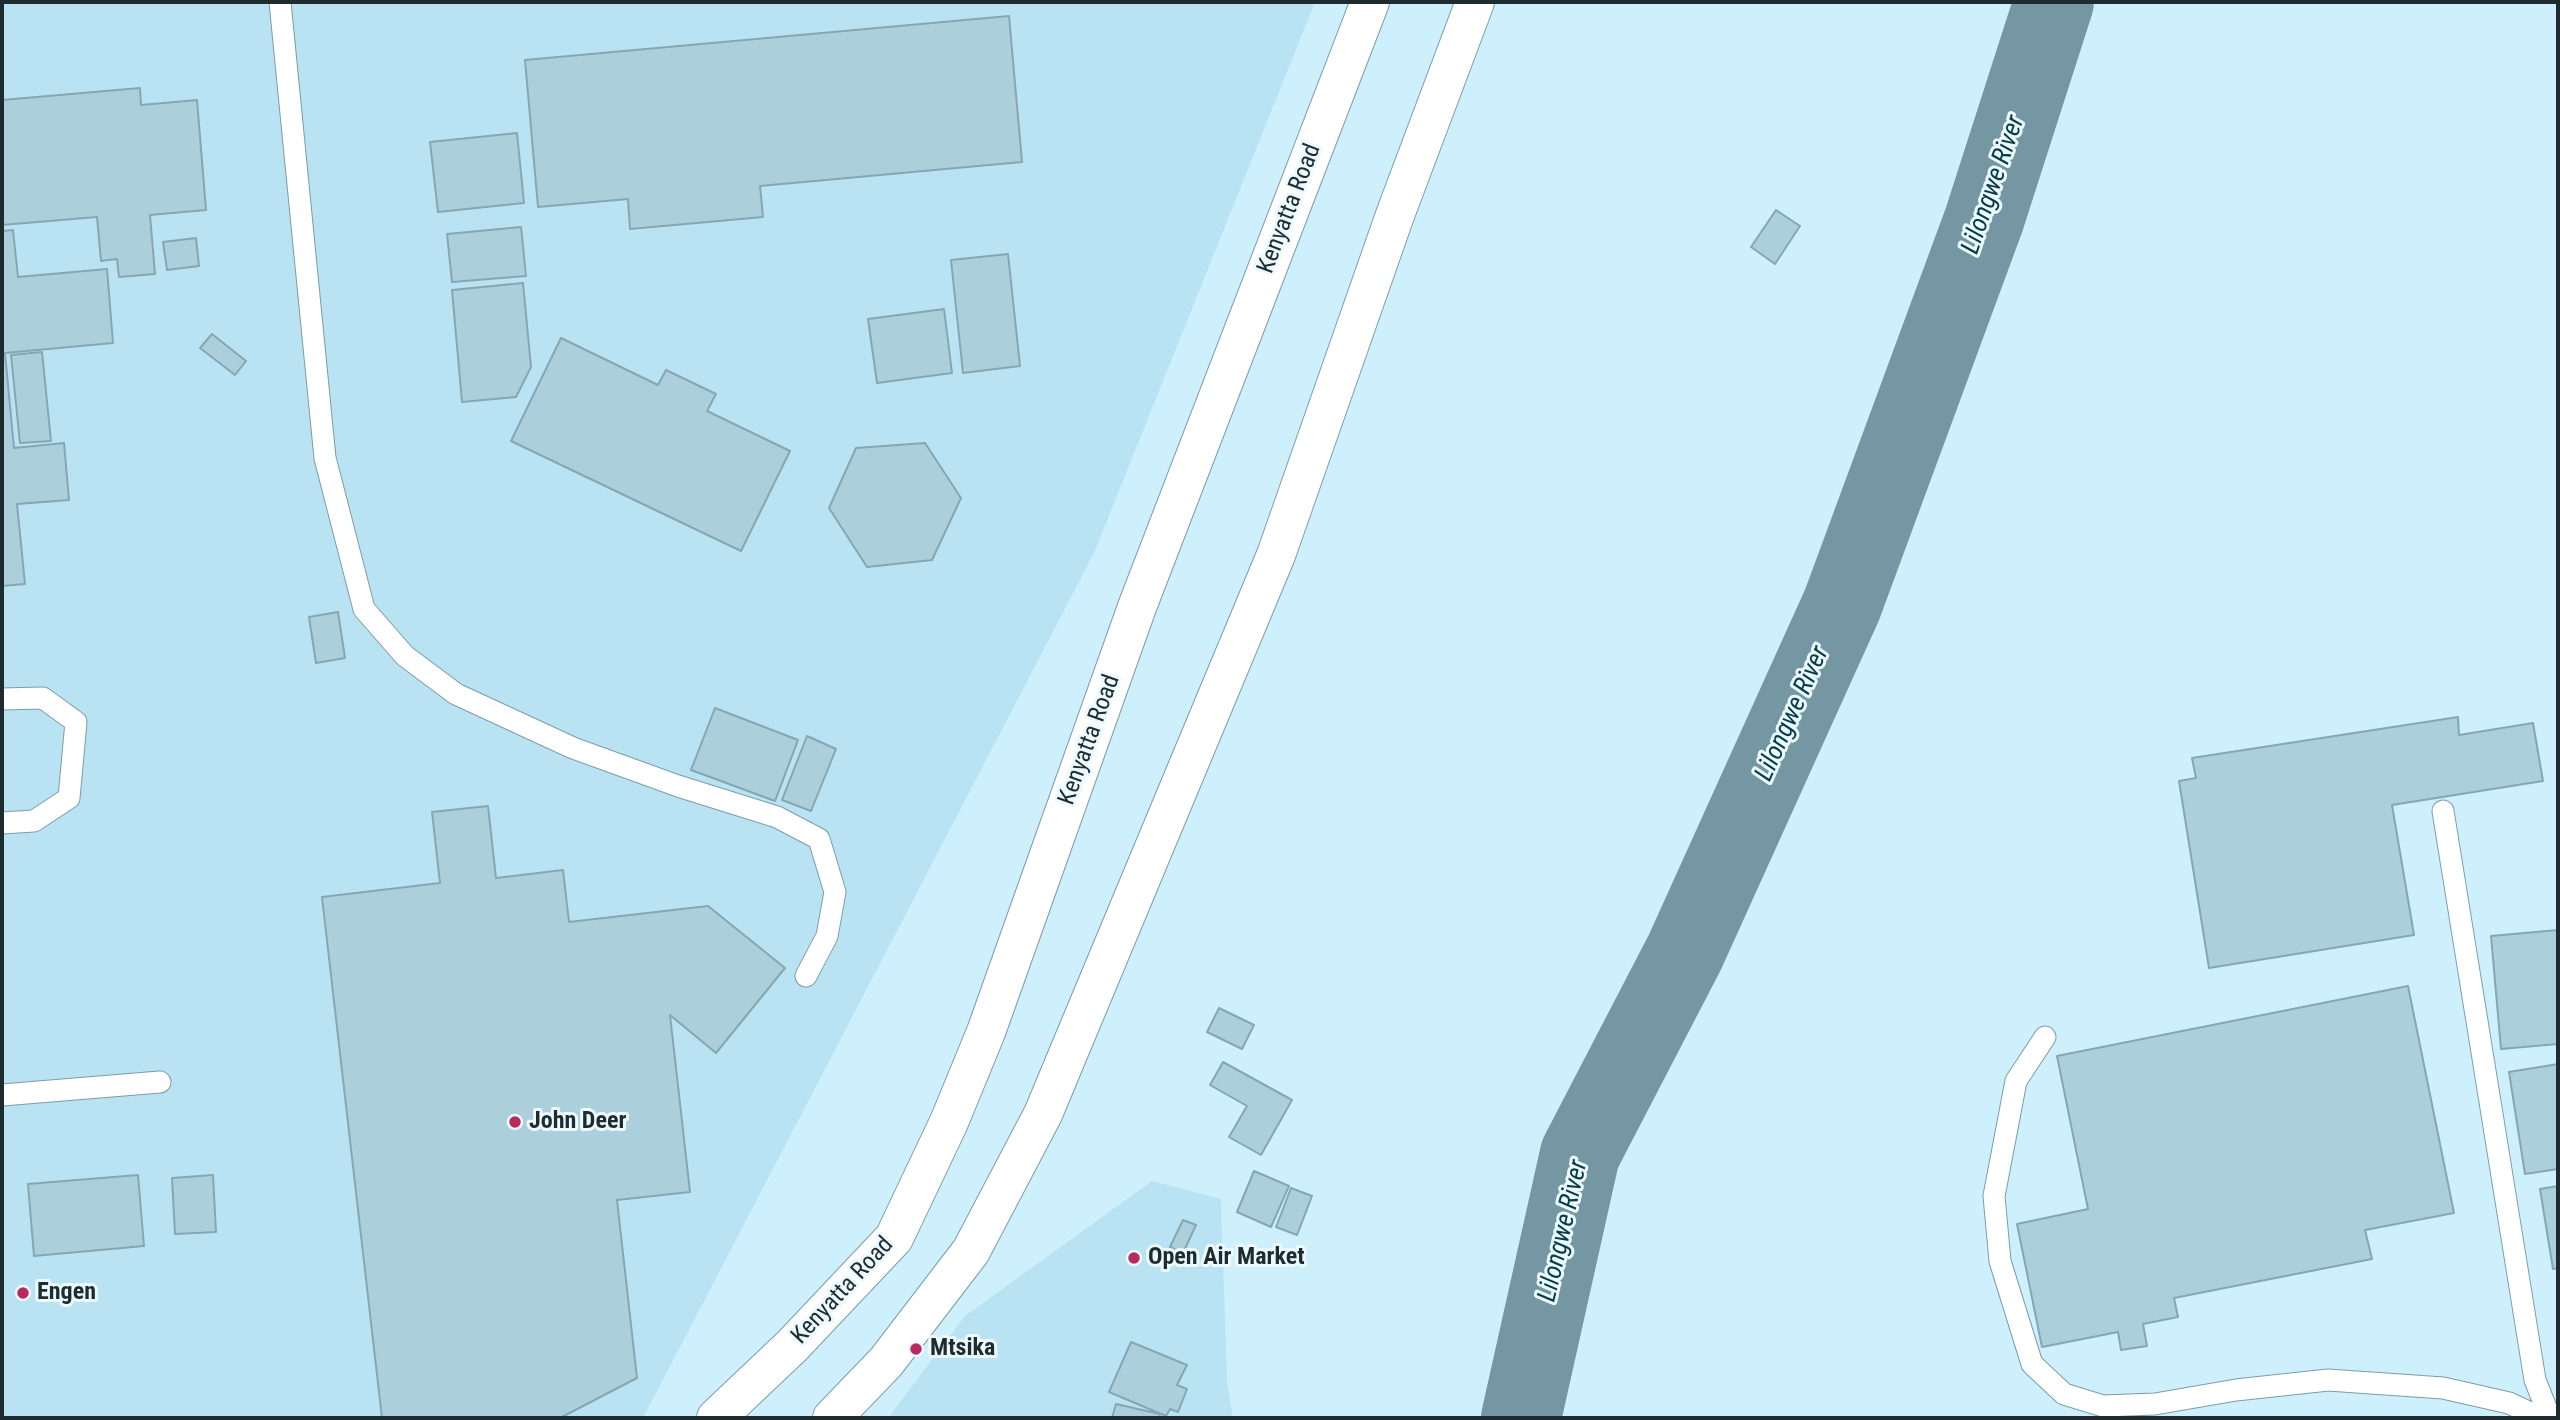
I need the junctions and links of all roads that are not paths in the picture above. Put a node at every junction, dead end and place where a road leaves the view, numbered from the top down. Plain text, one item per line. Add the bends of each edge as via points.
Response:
1 (280, 2) edge
2 (1370, 2) edge
3 (1475, 2) edge
4 (2, 699) edge
5 (2443, 811) dead end
6 (2, 823) edge
7 (806, 975) dead end
8 (2045, 1037) dead end
9 (160, 1082) dead end
10 (2, 1095) edge
11 (716, 1418) edge
12 (832, 1418) edge
13 (2541, 1418) edge
14 (2550, 1418) edge

1 - 7 lane via 325,458 364,609 405,656 456,694 573,748 776,817 819,839 835,892 827,936
2 - 11 main road, Kenyatta Road via 1137,607 986,1032 949,1122 894,1238
3 - 12 main road via 1276,555 1043,1114 971,1251 886,1363
4 - 6 lane via 43,698 76,722 69,798 34,821
5 - 14 lane via 2535,1380
8 - 13 lane via 2016,1081 1994,1196 2000,1261 2032,1364 2064,1394 2103,1406 2155,1404 2328,1380 2443,1388 2509,1403
9 - 10 lane

